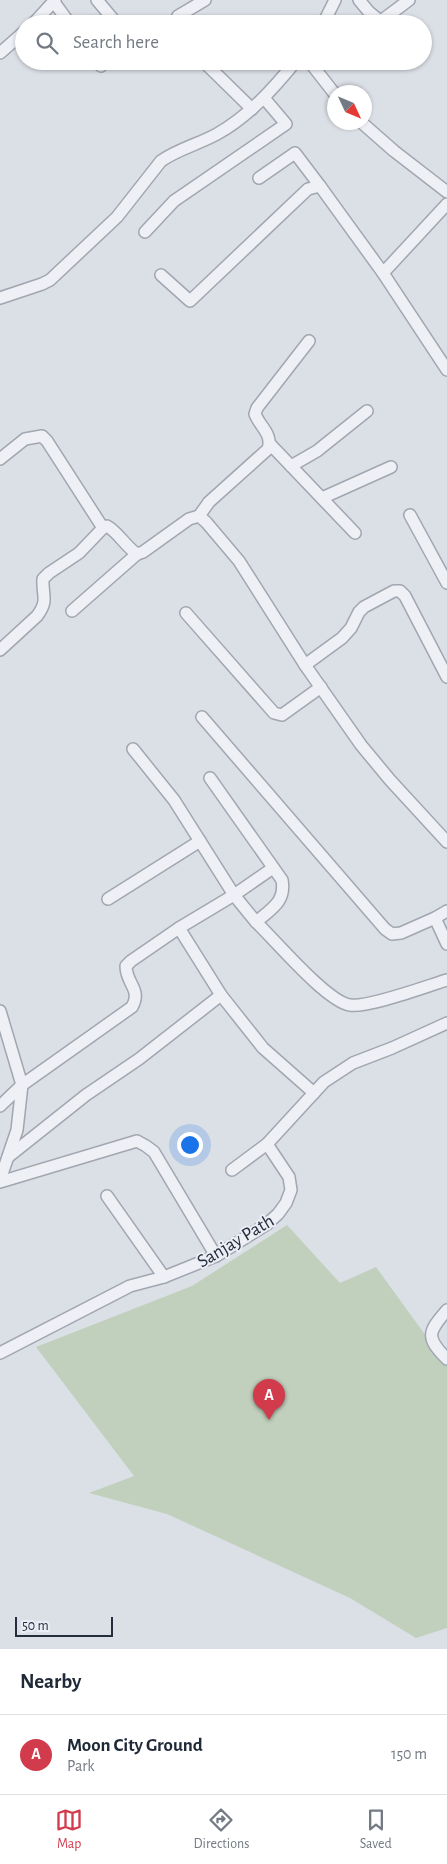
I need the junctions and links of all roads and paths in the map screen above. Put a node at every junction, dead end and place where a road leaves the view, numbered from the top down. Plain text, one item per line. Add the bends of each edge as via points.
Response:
1 (97, 0) edge
2 (205, 0) edge
3 (335, 0) edge
4 (359, 0) edge
5 (409, 0) edge
6 (54, 1) edge
7 (41, 15) edge
8 (64, 15) edge
9 (110, 15) edge
10 (180, 15) edge
11 (328, 15) edge
12 (373, 15) edge
13 (389, 15) edge
14 (15, 40) edge
15 (0, 53) edge
16 (212, 70) edge
17 (288, 70) edge
18 (315, 70) edge
19 (328, 85) edge
20 (264, 98) junction
21 (252, 109) junction
22 (370, 130) edge
23 (259, 178) dead end
24 (320, 186) junction
25 (447, 192) edge
26 (447, 204) edge
27 (145, 232) dead end
28 (383, 273) junction
29 (161, 275) dead end
30 (0, 298) edge
31 (309, 341) dead end
32 (447, 370) edge
33 (367, 411) dead end
34 (270, 444) junction
35 (0, 459) edge
36 (291, 466) junction
37 (391, 466) dead end
38 (322, 498) junction
39 (410, 515) dead end
40 (199, 516) junction
41 (103, 528) junction
42 (355, 533) dead end
43 (137, 554) junction
44 (447, 584) edge
45 (72, 610) dead end
46 (186, 613) dead end
47 (0, 650) edge
48 (305, 665) junction
49 (447, 677) edge
50 (320, 687) junction
51 (202, 717) dead end
52 (133, 748) dead end
53 (210, 778) dead end
54 (200, 841) junction
55 (447, 842) edge
56 (274, 868) junction
57 (234, 895) junction
58 (108, 899) dead end
59 (447, 911) edge
60 (435, 918) junction
61 (256, 922) junction
62 (179, 928) junction
63 (447, 944) edge
64 (447, 980) edge
65 (222, 995) junction
66 (0, 1012) edge
67 (447, 1023) edge
68 (2, 1028) edge
69 (22, 1085) junction
70 (314, 1093) junction
71 (0, 1106) edge
72 (267, 1144) junction
73 (8, 1157) junction
74 (232, 1170) dead end
75 (0, 1181) edge
76 (107, 1196) dead end
77 (216, 1256) junction
78 (164, 1277) junction
79 (447, 1310) edge
80 (0, 1353) edge
81 (447, 1360) edge

1 - 9 street
2 - 10 street
3 - 11 street
4 - 12 street
5 - 13 street
6 - 7 street
6 - 8 street
14 - 15 street
16 - 21 street
17 - 20 street
18 - 19 street
20 - 21 street
20 - 27 street via 286,124 174,201
21 - 30 street via 217,134 168,155 117,217 50,280
22 - 25 street
23 - 24 street via 295,153
24 - 28 street
24 - 29 street via 308,189 190,301
26 - 28 street
28 - 32 street
31 - 34 street via 257,408 255,414 268,434
33 - 36 street via 317,451
34 - 36 street
34 - 40 street via 264,454 208,502
35 - 41 street via 26,439 42,436
36 - 38 street
37 - 38 street
38 - 42 street
39 - 44 street
40 - 43 street via 189,519
40 - 48 street via 239,560
41 - 43 street via 107,526 114,531
41 - 47 street via 79,553 43,579 46,597 42,609
43 - 45 street
46 - 50 street via 274,713 282,714
48 - 49 street via 342,638 364,607 394,591 405,596
48 - 50 street
50 - 55 street via 361,745
51 - 60 street via 385,929 392,934 401,933
52 - 54 street via 174,800
53 - 56 street
54 - 57 street
54 - 58 street
56 - 57 street
56 - 61 street via 282,880 284,891 277,903
57 - 61 street
57 - 62 street
59 - 60 street
60 - 63 street
61 - 64 street via 318,985 350,1006 364,1005
62 - 65 street
62 - 69 street via 126,966 135,993 132,1007
65 - 70 street via 263,1048
65 - 73 street
66 - 68 street
67 - 70 street via 353,1063 324,1082
68 - 69 street
69 - 71 street
69 - 73 street via 17,1130
70 - 72 street
72 - 74 street
72 - 77 street, Sanjay Path via 289,1176 291,1190 286,1203 267,1224
73 - 75 street
75 - 77 street via 137,1141 154,1152
76 - 78 street
77 - 78 street, Sanjay Path
78 - 80 street, Sanjay Path via 130,1286
79 - 81 street via 432,1328 435,1347

